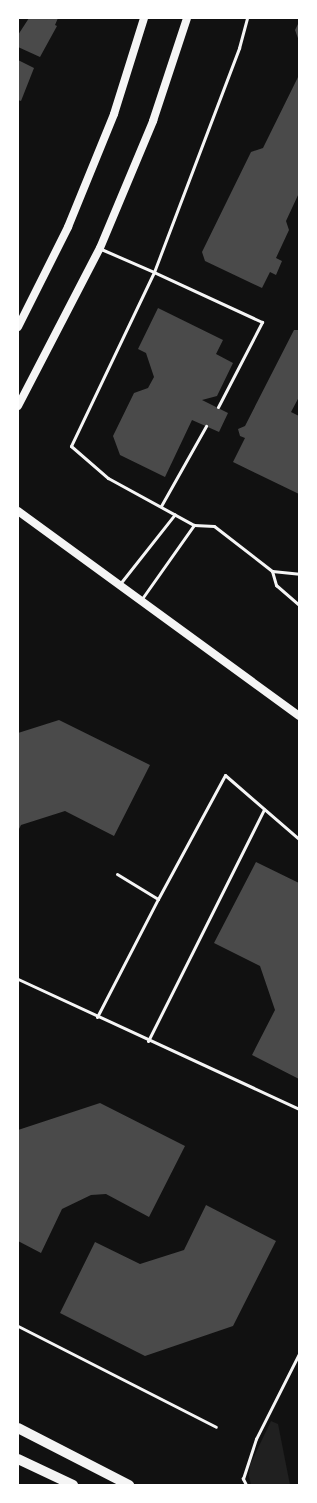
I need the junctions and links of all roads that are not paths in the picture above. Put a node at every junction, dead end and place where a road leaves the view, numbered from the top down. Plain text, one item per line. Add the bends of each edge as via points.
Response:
1 (144, 18) edge
2 (187, 18) edge
3 (248, 18) edge
4 (100, 248) junction
5 (154, 272) junction
6 (18, 327) edge
7 (18, 406) edge
8 (218, 407) dead end
9 (206, 426) dead end
10 (161, 506) junction
11 (18, 511) edge
12 (175, 514) junction
13 (194, 525) junction
14 (272, 572) junction
15 (299, 574) edge
16 (119, 585) junction
17 (140, 601) junction
18 (299, 605) edge
19 (299, 716) edge
20 (264, 809) junction
21 (299, 839) edge
22 (117, 874) dead end
23 (158, 899) junction
24 (18, 979) edge
25 (97, 1017) junction
26 (148, 1041) junction
27 (299, 1109) edge
28 (18, 1326) edge
29 (216, 1427) dead end
30 (18, 1428) edge
31 (18, 1459) edge
32 (73, 1485) edge
33 (129, 1485) edge

1 - 6 main road via 114,114 77,206
2 - 4 main road via 153,121
3 - 5 lane
4 - 5 lane
4 - 7 main road
5 - 8 lane via 262,322
5 - 10 lane via 70,446 108,478
9 - 10 lane
10 - 12 lane
11 - 16 main road
12 - 13 lane
12 - 16 lane
13 - 14 lane via 214,526
13 - 17 lane
14 - 15 lane
14 - 18 lane via 276,585
16 - 17 main road
17 - 19 main road
20 - 21 lane
20 - 23 lane via 225,775
20 - 26 lane
22 - 23 lane
23 - 25 lane
24 - 25 lane
25 - 26 lane
26 - 27 lane
28 - 29 lane
30 - 33 main road
31 - 32 main road

